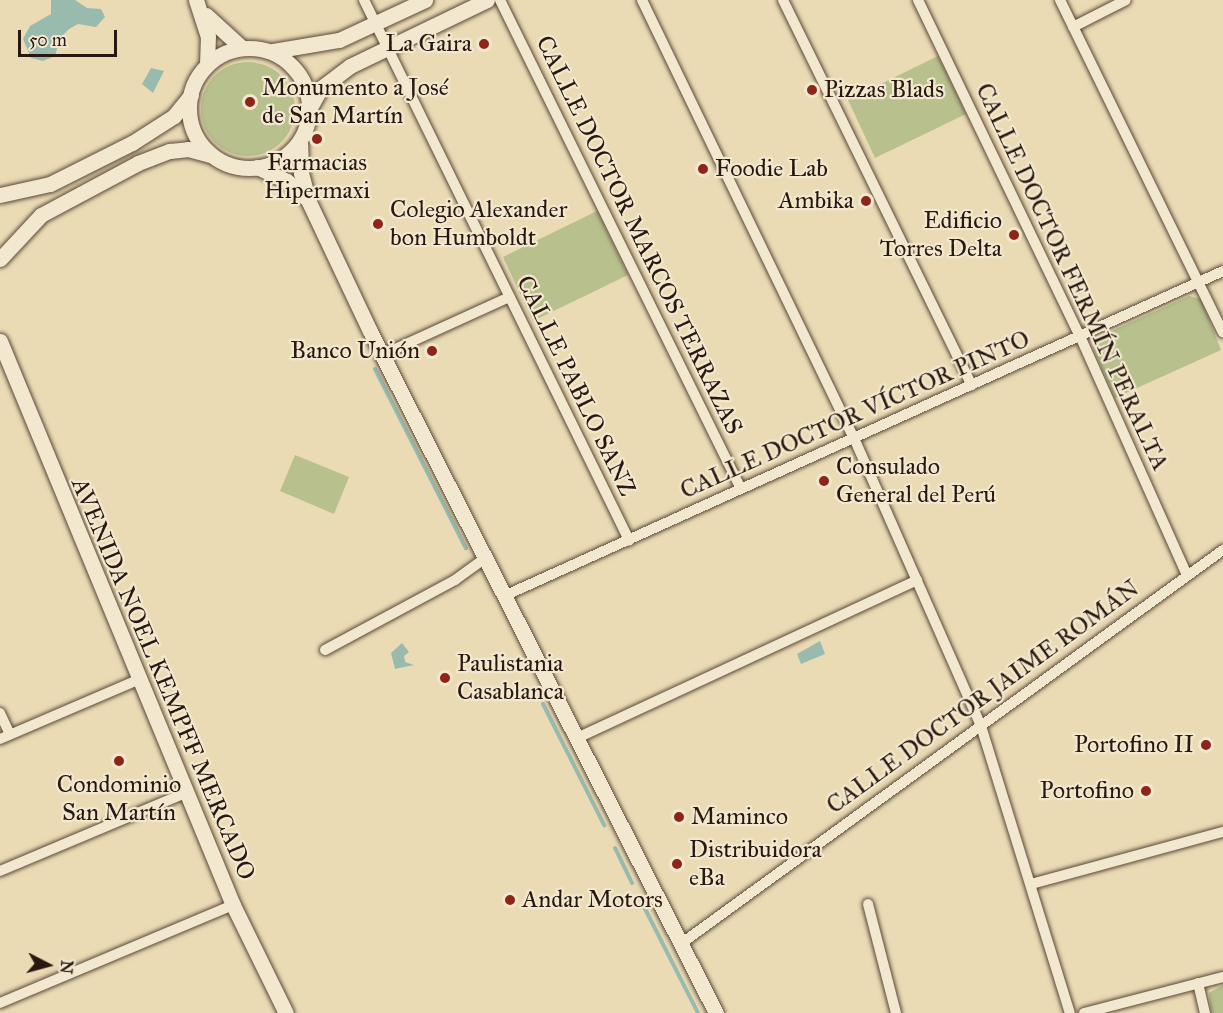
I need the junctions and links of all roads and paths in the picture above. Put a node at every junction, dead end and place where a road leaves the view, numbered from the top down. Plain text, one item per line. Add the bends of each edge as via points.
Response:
1 (364, 0) edge
2 (425, 0) edge
3 (487, 0) edge
4 (500, 0) edge
5 (642, 0) edge
6 (783, 0) edge
7 (918, 0) edge
8 (1060, 0) edge
9 (1126, 0) edge
10 (198, 4) edge
11 (375, 25) junction
12 (1073, 27) junction
13 (242, 48) junction
14 (387, 49) junction
15 (273, 51) junction
16 (207, 65) junction
17 (191, 95) junction
18 (308, 111) junction
19 (300, 140) junction
20 (214, 156) junction
21 (257, 167) junction
22 (0, 195) edge
23 (308, 200) junction
24 (0, 259) edge
25 (1223, 271) edge
26 (1199, 282) junction
27 (508, 297) junction
28 (1223, 332) edge
29 (1080, 336) junction
30 (0, 341) edge
31 (382, 355) junction
32 (2, 357) edge
33 (972, 385) junction
34 (854, 438) junction
35 (741, 489) junction
36 (629, 540) junction
37 (1223, 550) edge
38 (484, 559) junction
39 (1186, 573) junction
40 (917, 580) junction
41 (504, 596) junction
42 (325, 650) dead end
43 (140, 679) junction
44 (0, 713) edge
45 (981, 726) junction
46 (5, 736) edge
47 (577, 738) junction
48 (186, 793) junction
49 (1223, 832) edge
50 (0, 871) edge
51 (1031, 884) junction
52 (868, 904) dead end
53 (233, 905) junction
54 (682, 943) junction
55 (1223, 977) edge
56 (1198, 983) junction
57 (0, 1003) edge
58 (286, 1013) edge
59 (716, 1013) edge
60 (896, 1013) edge
61 (1070, 1013) edge
62 (1084, 1013) edge
63 (1206, 1013) edge

1 - 11 street, CALLE PABLO SANZ
2 - 11 main road
3 - 14 main road
4 - 35 street, CALLE DOCTOR MARCOS TERRAZAS
5 - 34 street
6 - 33 street
7 - 29 street, CALLE DOCTOR FERMÍN PERALTA
8 - 12 street
9 - 12 street
10 - 13 main road via 219,31
10 - 16 main road via 208,36
11 - 14 street, CALLE PABLO SANZ
11 - 15 main road via 339,40
12 - 26 street
13 - 15 main road
13 - 16 main road via 217,56
14 - 18 main road via 334,76 321,88
14 - 27 street, CALLE PABLO SANZ
15 - 18 main road via 303,84
16 - 17 main road
17 - 20 main road via 193,129
17 - 22 main road via 174,116 132,143 50,184
18 - 19 main road
19 - 21 main road via 281,159
19 - 23 main road via 301,173
20 - 21 main road via 228,164
20 - 24 main road via 188,149 138,163 41,214
21 - 23 main road via 287,181
23 - 31 main road
25 - 26 street, CALLE DOCTOR VÍCTOR PINTO
26 - 28 street
26 - 29 street, CALLE DOCTOR VÍCTOR PINTO
27 - 31 street
27 - 36 street, CALLE PABLO SANZ
29 - 33 street, CALLE DOCTOR VÍCTOR PINTO
29 - 39 street, CALLE DOCTOR FERMÍN PERALTA
30 - 32 main road, AVENIDA NOEL KEMPFF MERCADO
31 - 38 main road
32 - 43 main road, AVENIDA NOEL KEMPFF MERCADO
33 - 34 street, CALLE DOCTOR VÍCTOR PINTO
34 - 35 street, CALLE DOCTOR VÍCTOR PINTO
34 - 40 street
35 - 36 street, CALLE DOCTOR VÍCTOR PINTO
36 - 41 street, CALLE DOCTOR VÍCTOR PINTO
37 - 39 street, CALLE DOCTOR JAIME ROMÁN
38 - 41 main road
38 - 42 street via 455,580
39 - 45 street, CALLE DOCTOR JAIME ROMÁN
40 - 45 street
40 - 47 street
41 - 47 main road
43 - 46 street
43 - 48 main road, AVENIDA NOEL KEMPFF MERCADO
44 - 46 street
45 - 51 street
45 - 54 street, CALLE DOCTOR JAIME ROMÁN
47 - 54 main road
48 - 50 street
48 - 53 main road, AVENIDA NOEL KEMPFF MERCADO
49 - 51 street
51 - 61 street
52 - 60 street
53 - 57 street
53 - 58 main road, AVENIDA NOEL KEMPFF MERCADO
54 - 59 main road
55 - 56 street
56 - 62 street
56 - 63 street

